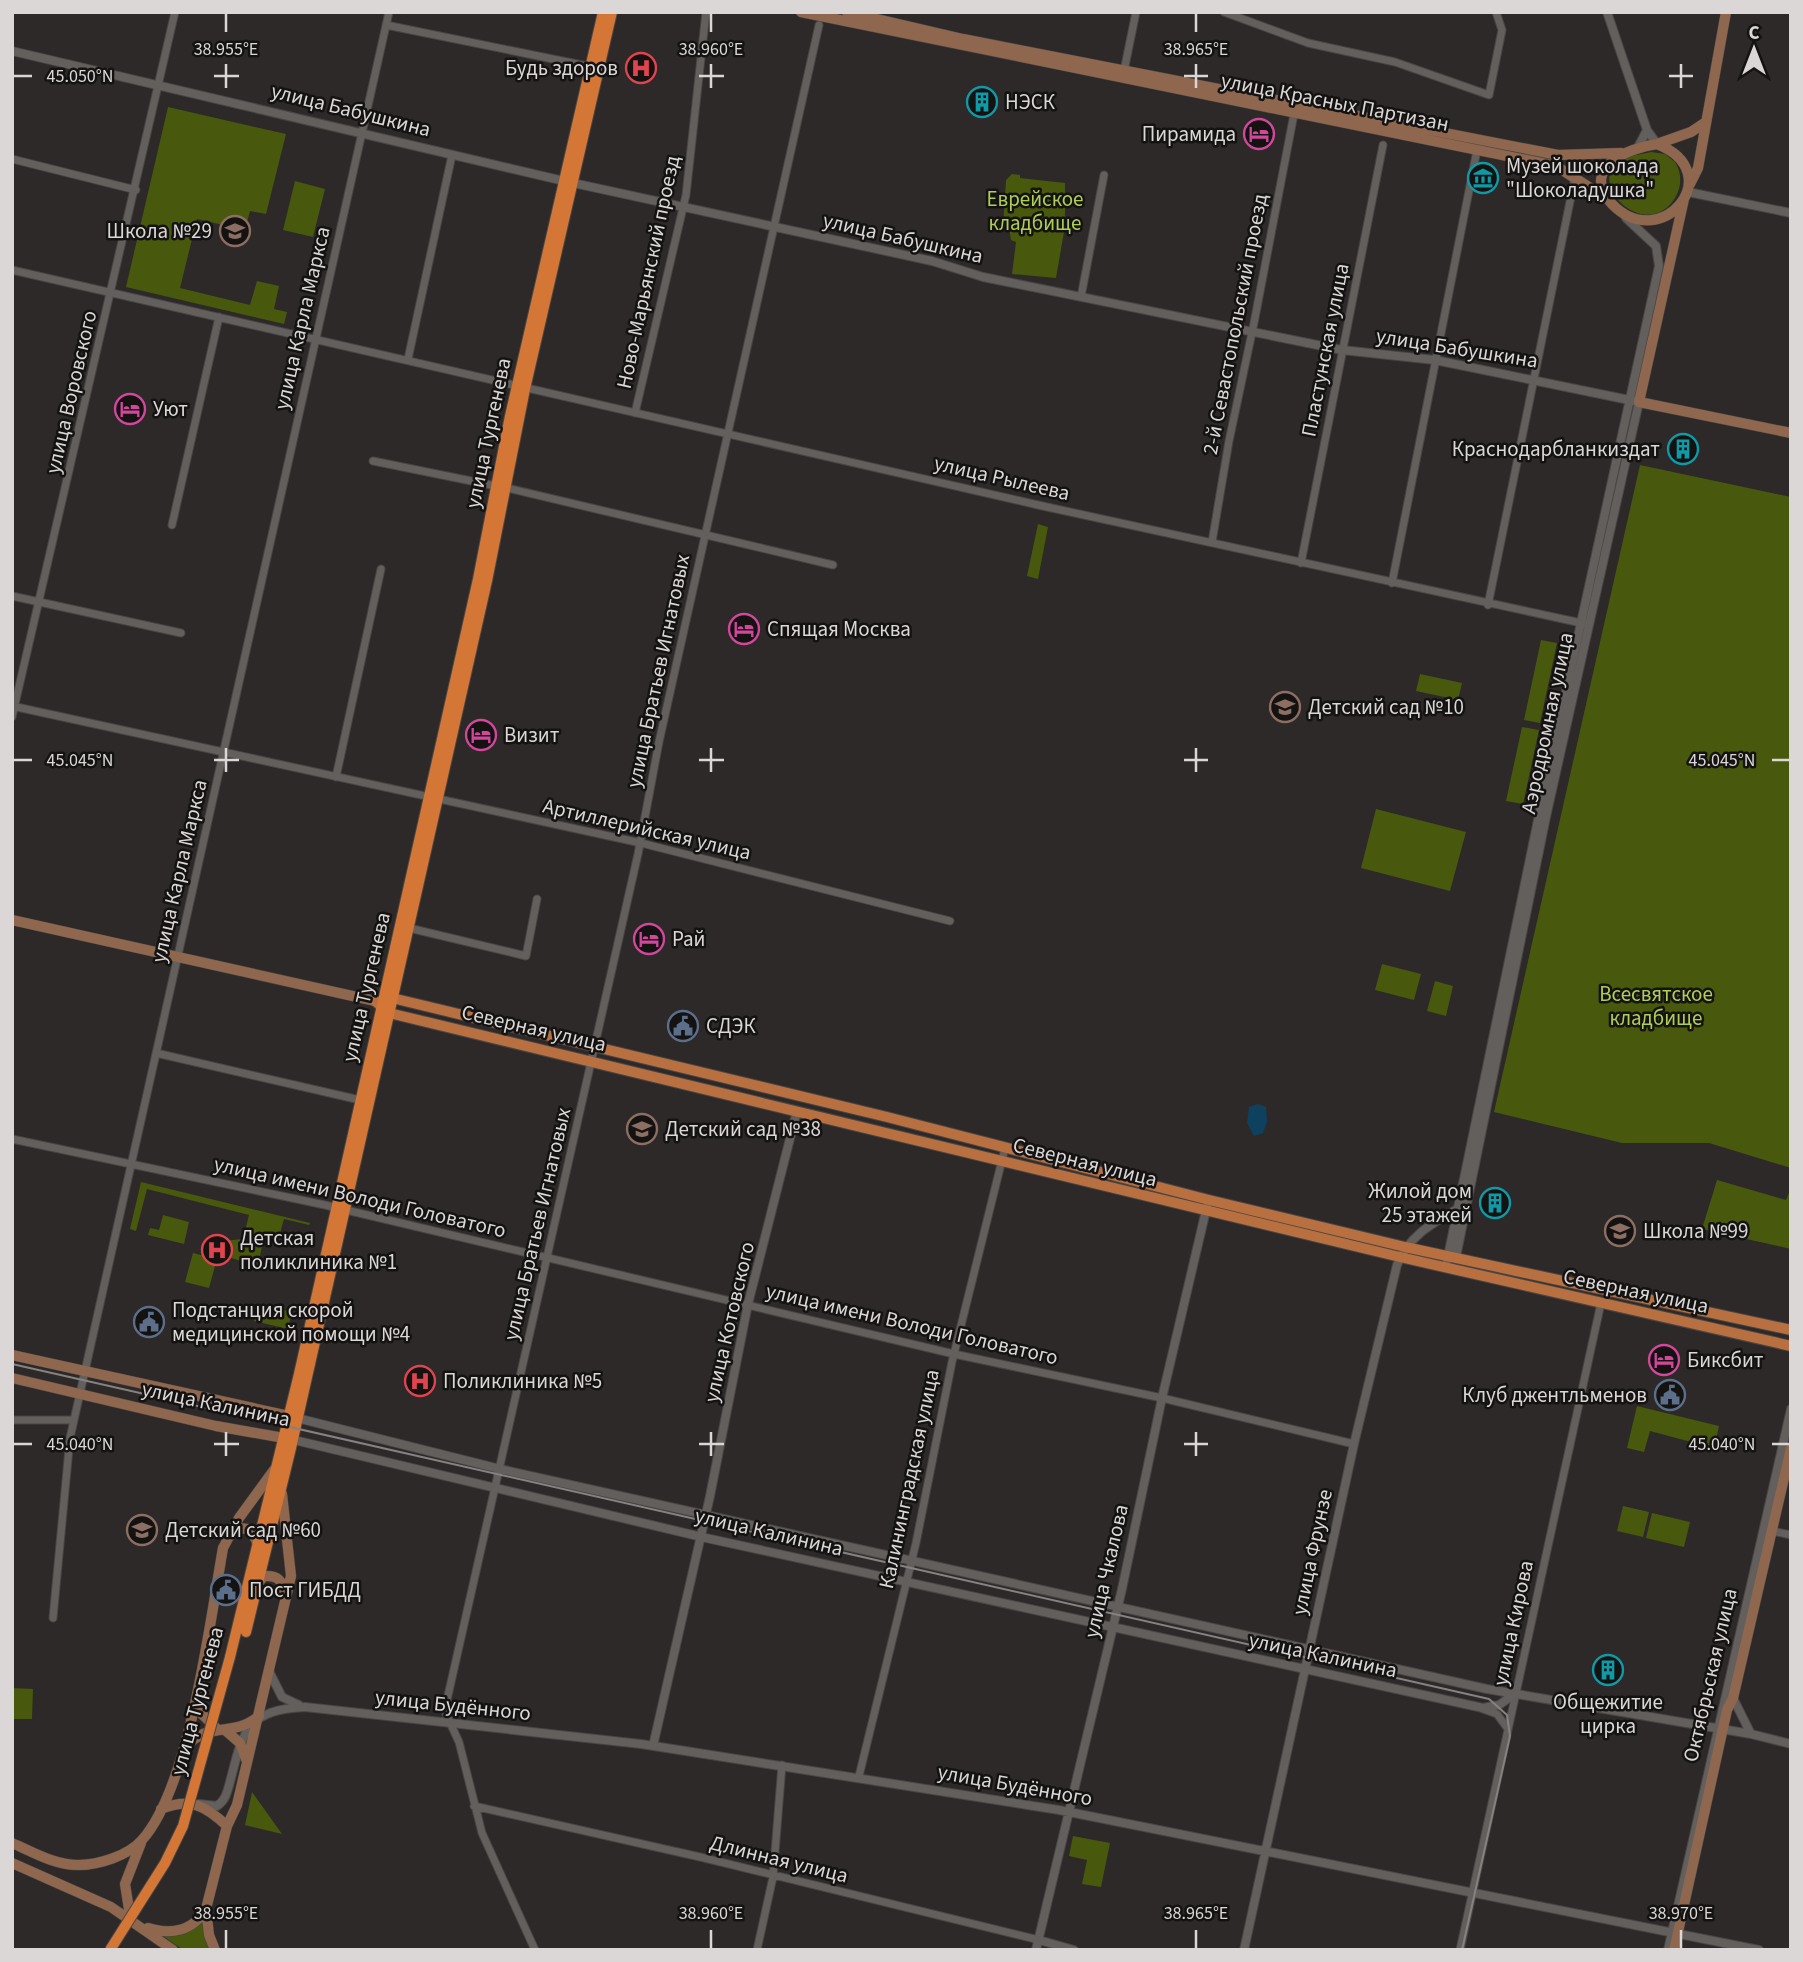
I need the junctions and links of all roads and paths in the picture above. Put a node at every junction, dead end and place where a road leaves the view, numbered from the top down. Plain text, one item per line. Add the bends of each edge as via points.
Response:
1 (175, 12) edge
2 (389, 12) edge
3 (603, 12) edge
4 (612, 12) edge
5 (706, 12) edge
6 (801, 12) edge
7 (847, 12) edge
8 (1136, 12) edge
9 (1224, 12) edge
10 (1496, 12) edge
11 (1607, 12) edge
12 (1726, 12) edge
13 (386, 25) junction
14 (819, 25) dead end
15 (12, 51) edge
16 (592, 67) junction
17 (1124, 71) junction
18 (159, 84) junction
19 (1294, 114) junction
20 (1706, 122) junction
21 (1647, 130) junction
22 (361, 134) junction
23 (1657, 144) junction
24 (1383, 145) dead end
25 (1637, 147) junction
26 (1476, 150) junction
27 (1621, 153) junction
28 (452, 155) junction
29 (12, 159) edge
30 (1104, 175) dead end
31 (1574, 177) junction
32 (569, 183) junction
33 (136, 190) junction
34 (1687, 192) junction
35 (1606, 198) junction
36 (681, 208) junction
37 (1791, 213) edge
38 (1621, 214) junction
39 (775, 229) junction
40 (12, 270) edge
41 (112, 293) junction
42 (1081, 297) junction
43 (219, 317) junction
44 (1252, 332) junction
45 (316, 339) junction
46 (1342, 350) junction
47 (408, 359) junction
48 (1435, 360) junction
49 (1533, 379) junction
50 (521, 388) junction
51 (1634, 401) junction
52 (635, 413) junction
53 (728, 432) junction
54 (1791, 433) edge
55 (373, 461) dead end
56 (501, 487) junction
57 (172, 525) dead end
58 (705, 536) junction
59 (1212, 542) junction
60 (1301, 563) junction
61 (832, 565) dead end
62 (381, 569) dead end
63 (1392, 583) junction
64 (12, 596) edge
65 (37, 601) junction
66 (1488, 605) junction
67 (1585, 624) junction
68 (181, 633) dead end
69 (13, 707) edge
70 (12, 717) edge
71 (223, 751) junction
72 (336, 777) junction
73 (432, 798) junction
74 (641, 843) junction
75 (537, 899) dead end
76 (12, 920) edge
77 (950, 921) dead end
78 (409, 928) junction
79 (178, 955) junction
80 (384, 1004) junction
81 (596, 1046) junction
82 (156, 1053) junction
83 (592, 1062) junction
84 (360, 1100) junction
85 (797, 1111) junction
86 (907, 1122) junction
87 (903, 1137) junction
88 (12, 1139) edge
89 (1005, 1149) junction
90 (132, 1162) junction
91 (1002, 1162) junction
92 (1207, 1205) junction
93 (340, 1208) junction
94 (1459, 1208) junction
95 (1402, 1252) junction
96 (547, 1259) junction
97 (1450, 1260) junction
98 (1601, 1303) junction
99 (748, 1304) junction
100 (1791, 1330) edge
101 (1791, 1346) edge
102 (954, 1354) junction
103 (12, 1356) edge
104 (85, 1373) junction
105 (12, 1378) edge
106 (80, 1394) junction
107 (1162, 1398) junction
108 (1791, 1409) edge
109 (293, 1417) junction
110 (12, 1420) edge
111 (74, 1420) junction
112 (289, 1439) junction
113 (1354, 1444) junction
114 (1791, 1448) edge
115 (278, 1463) junction
116 (500, 1469) junction
117 (495, 1489) junction
118 (281, 1490) junction
119 (706, 1514) junction
120 (1772, 1531) junction
121 (1791, 1535) edge
122 (700, 1536) junction
123 (227, 1539) junction
124 (257, 1542) junction
125 (911, 1561) junction
126 (906, 1583) junction
127 (256, 1587) junction
128 (285, 1601) junction
129 (1117, 1607) junction
130 (53, 1618) dead end
131 (1112, 1629) junction
132 (1310, 1650) junction
133 (231, 1652) junction
134 (269, 1669) junction
135 (1306, 1671) junction
136 (200, 1673) junction
137 (1516, 1693) junction
138 (1733, 1698) junction
139 (305, 1706) junction
140 (1483, 1708) junction
141 (260, 1716) junction
142 (450, 1721) junction
143 (1720, 1728) junction
144 (220, 1729) junction
145 (1751, 1734) junction
146 (1508, 1737) junction
147 (240, 1743) junction
148 (1791, 1744) edge
149 (653, 1746) junction
150 (183, 1749) junction
151 (246, 1763) junction
152 (782, 1765) junction
153 (859, 1776) junction
154 (196, 1804) junction
155 (474, 1806) junction
156 (161, 1809) junction
157 (1070, 1812) junction
158 (226, 1826) junction
159 (141, 1842) junction
160 (12, 1843) edge
161 (1266, 1851) junction
162 (12, 1863) edge
163 (773, 1877) junction
164 (1473, 1892) junction
165 (206, 1909) junction
166 (136, 1924) junction
167 (1675, 1933) junction
168 (1038, 1940) junction
169 (110, 1950) edge
170 (173, 1950) edge
171 (215, 1950) edge
172 (536, 1950) edge
173 (757, 1950) edge
174 (1036, 1950) edge
175 (1074, 1950) edge
176 (1244, 1950) edge
177 (1460, 1950) edge
178 (1668, 1950) edge
179 (1674, 1950) edge
180 (1759, 1950) edge

1 - 18 street, улица Воровского
2 - 13 street, улица Карла Маркса
3 - 16 highway, улица Тургенева
4 - 32 highway, улица Тургенева
5 - 36 street, Ново-Марьянский проезд via 695,130
6 - 19 main road, улица Красных Партизан
7 - 17 main road, улица Красных Партизан
8 - 17 street
9 - 10 street via 1308,43 1395,61 1489,95 1502,30
11 - 21 street
12 - 20 main road, Аэродромная улица
13 - 16 street
13 - 22 street, улица Карла Маркса
14 - 39 street, улица Братьев Игнатовых
15 - 18 street, улица Бабушкина
16 - 32 highway, улица Тургенева
17 - 27 main road, улица Красных Партизан via 1558,155
18 - 22 street, улица Бабушкина
18 - 33 street, улица Воровского
19 - 26 main road, улица Красных Партизан
19 - 44 street, 2-й Севастопольский проезд
20 - 23 main road
20 - 34 main road, Аэродромная улица via 1699,168
21 - 23 street
21 - 25 street
22 - 28 street, улица Бабушкина
22 - 45 street, улица Карла Маркса
23 - 25 main road
23 - 34 main road via 1679,157 1687,170
24 - 46 street, Пластунская улица
25 - 27 main road
26 - 31 main road, улица Красных Партизан via 1556,166
26 - 48 street
27 - 35 main road via 1604,172
28 - 32 street, улица Бабушкина
28 - 47 street
29 - 33 street
30 - 42 street
31 - 35 main road, улица Красных Партизан
31 - 49 street
32 - 36 street, улица Бабушкина
32 - 50 highway, улица Тургенева
33 - 41 street, улица Воровского
34 - 37 street
34 - 38 main road via 1677,209 1655,220
34 - 51 main road, Аэродромная улица
35 - 38 main road
36 - 39 street, улица Бабушкина
36 - 52 street, Ново-Марьянский проезд
38 - 51 street, Аэродромная улица via 1651,240 1660,259
39 - 42 street, улица Бабушкина
39 - 53 street, улица Братьев Игнатовых
40 - 41 street, улица Рылеева
41 - 43 street, улица Рылеева
41 - 65 street, улица Воровского
42 - 44 street, улица Бабушкина
43 - 45 street, улица Рылеева
43 - 57 street
44 - 46 street, улица Бабушкина
44 - 59 street, 2-й Севастопольский проезд
45 - 47 street, улица Рылеева
45 - 71 street, улица Карла Маркса
46 - 48 street, улица Бабушкина
46 - 60 street, Пластунская улица
47 - 50 street, улица Рылеева
48 - 49 street, улица Бабушкина
48 - 63 street
49 - 51 street, улица Бабушкина
49 - 66 street
50 - 52 street, улица Рылеева
50 - 56 highway, улица Тургенева
51 - 54 main road, улица Бабушкина
51 - 67 street, Аэродромная улица
52 - 53 street, улица Рылеева
53 - 58 street, улица Братьев Игнатовых
53 - 59 street, улица Рылеева
55 - 56 street, улица Братьев Игнатовых
56 - 58 street, улица Братьев Игнатовых
56 - 73 highway, улица Тургенева
58 - 61 street, улица Братьев Игнатовых
58 - 74 street, улица Братьев Игнатовых
59 - 60 street, улица Рылеева
60 - 63 street, улица Рылеева
62 - 72 street
63 - 66 street, улица Рылеева
64 - 65 street
65 - 68 street
65 - 69 street, улица Воровского
66 - 67 street, улица Рылеева
67 - 94 street, Аэродромная улица
67 - 97 street, Аэродромная улица
69 - 70 street, улица Воровского
69 - 71 street, Артиллерийская улица
71 - 72 street, Артиллерийская улица
71 - 79 street, улица Карла Маркса
72 - 73 street, Артиллерийская улица
73 - 74 street, Артиллерийская улица
73 - 78 highway, улица Тургенева
73 - 80 highway, улица Тургенева
74 - 77 street, Артиллерийская улица
74 - 81 street, улица Братьев Игнатовых
75 - 78 street via 526,956
76 - 79 main road, Северная улица
78 - 80 highway, улица Тургенева
79 - 80 main road, Северная улица
79 - 82 street, улица Карла Маркса
80 - 81 main road, Северная улица
80 - 83 main road, Северная улица
80 - 84 highway, улица Тургенева
80 - 93 highway, улица Тургенева
81 - 83 street, улица Братьев Игнатовых
81 - 86 main road, Северная улица
82 - 84 street
82 - 90 street, улица Карла Маркса
83 - 85 main road, Северная улица
83 - 96 street, улица Братьев Игнатовых
84 - 93 highway, улица Тургенева
85 - 87 main road, Северная улица
85 - 99 street, улица Котовского
86 - 87 main road
86 - 89 main road, Северная улица
87 - 91 main road, Северная улица
88 - 90 street, улица имени Володи Головатого
89 - 91 street, Калининградская улица
89 - 92 main road, Северная улица
90 - 93 street, улица имени Володи Головатого
90 - 104 street, улица Карла Маркса
91 - 92 main road, Северная улица
91 - 102 street, Калининградская улица
92 - 95 main road, Северная улица
92 - 107 street, улица Чкалова
93 - 96 street, улица имени Володи Головатого
93 - 109 highway, улица Тургенева
94 - 95 street via 1419,1231
94 - 97 street, Аэродромная улица
95 - 97 main road, Северная улица
95 - 113 street, улица Фрунзе
96 - 99 street, улица имени Володи Головатого
96 - 116 street, улица Братьев Игнатовых
97 - 98 main road, Северная улица
97 - 100 main road, Северная улица
98 - 101 main road, Северная улица
98 - 137 street, улица Кирова
99 - 102 street, улица имени Володи Головатого
99 - 119 street, улица Котовского
102 - 107 street, улица имени Володи Головатого
102 - 125 street, Калининградская улица
103 - 104 main road, улица Калинина
104 - 106 street, улица Карла Маркса
104 - 109 main road, улица Калинина
105 - 106 main road, улица Калинина
106 - 111 street, улица Карла Маркса
106 - 112 main road, улица Калинина
107 - 113 street, улица имени Володи Головатого
107 - 129 street, улица Чкалова
108 - 143 street, Октябрьская улица
109 - 112 highway, улица Тургенева
109 - 116 street, улица Калинина
110 - 111 street
111 - 130 street, улица Карла Маркса
112 - 115 highway, улица Тургенева
112 - 117 street, улица Калинина
112 - 118 highway, улица Тургенева
113 - 132 street, улица Фрунзе
114 - 120 main road, Октябрьская улица
115 - 123 main road
115 - 124 highway, улица Тургенева
116 - 117 street, улица Братьев Игнатовых
116 - 119 street, улица Калинина
117 - 122 street, улица Калинина
117 - 142 street, улица Братьев Игнатовых via 447,1700
118 - 127 highway, улица Тургенева
118 - 128 main road via 291,1564
119 - 122 street, улица Котовского
119 - 125 street, улица Калинина
120 - 121 street
120 - 138 main road, Октябрьская улица
122 - 126 street, улица Калинина
122 - 149 street, улица Котовского
123 - 124 main road via 236,1530 247,1528
123 - 136 main road
124 - 133 highway, улица Тургенева
125 - 126 street, Калининградская улица
125 - 129 street, улица Калинина
126 - 131 street, улица Калинина
126 - 153 street, Калининградская улица
127 - 128 main road via 264,1576 277,1578
127 - 133 highway, улица Тургенева via 246,1632
128 - 134 main road
129 - 131 street, улица Чкалова
129 - 132 street, улица Калинина
131 - 135 street, улица Калинина
131 - 157 street, улица Чкалова
132 - 135 street, улица Фрунзе
132 - 137 street, улица Калинина
133 - 169 highway, улица Тургенева, bridge via 183,1826
134 - 139 street via 282,1697
134 - 141 main road
135 - 140 street, улица Калинина
135 - 161 street, улица Фрунзе
136 - 144 main road via 199,1711
136 - 150 main road
137 - 140 street via 1499,1705
137 - 143 street, улица Калинина
137 - 146 street, улица Кирова
138 - 143 main road, Октябрьская улица
138 - 145 street
139 - 141 street, улица Будённого
139 - 142 street, улица Будённого
140 - 146 street via 1506,1723
141 - 144 main road via 243,1727
141 - 147 street
141 - 151 main road
142 - 149 street, улица Будённого
142 - 155 street, улица Братьев Игнатовых
143 - 145 street, улица Калинина
143 - 167 main road, Октябрьская улица
144 - 147 main road
144 - 150 main road via 194,1737
145 - 148 street, улица Калинина
146 - 164 street, улица Кирова
147 - 151 main road
147 - 154 street via 222,1803
149 - 152 street, улица Будённого
150 - 156 main road
151 - 158 main road via 237,1805
152 - 153 street, улица Будённого
152 - 163 street
153 - 157 street, улица Будённого
154 - 156 main road via 181,1802
154 - 158 main road via 208,1808
155 - 163 street, Длинная улица
155 - 172 street, улица Братьев Игнатовых
156 - 159 main road
157 - 161 street, улица Будённого
157 - 168 street, улица Чкалова
158 - 165 main road
159 - 160 main road via 114,1857 76,1865 55,1862
159 - 166 main road via 125,1884
161 - 164 street, улица Будённого
161 - 176 street, улица Фрунзе
162 - 166 main road via 111,1907
163 - 168 street, Длинная улица
163 - 173 street
164 - 167 street, улица Будённого
164 - 177 street, улица Кирова
165 - 166 main road via 199,1921 184,1929 159,1931
165 - 171 main road
166 - 170 main road
167 - 178 street, Октябрьская улица
167 - 179 main road, Октябрьская улица
167 - 180 street, улица Будённого
168 - 174 street, улица Чкалова
168 - 175 street, Длинная улица

